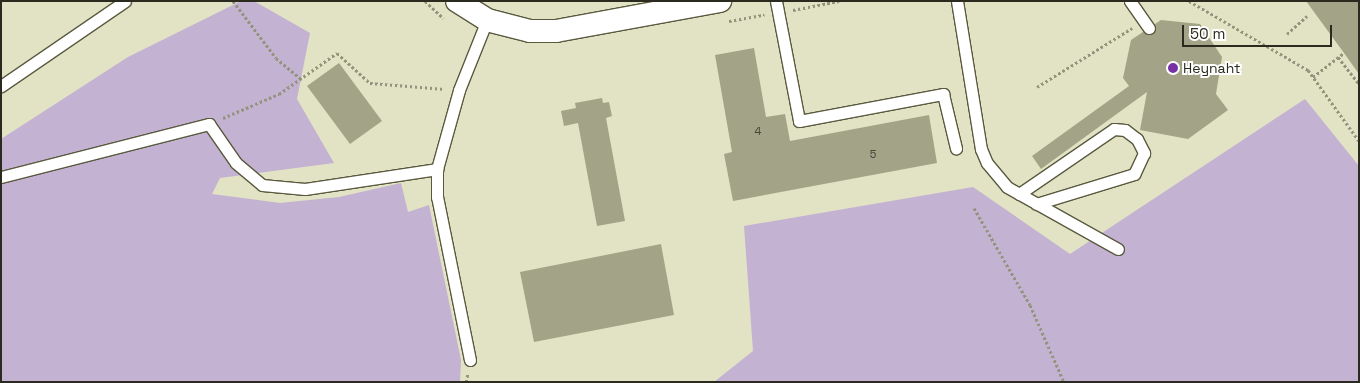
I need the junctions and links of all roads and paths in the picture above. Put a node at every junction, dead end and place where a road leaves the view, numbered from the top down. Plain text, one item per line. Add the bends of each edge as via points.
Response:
1 (125, 1) edge
2 (234, 1) edge
3 (457, 1) edge
4 (720, 1) edge
5 (776, 1) edge
6 (957, 1) edge
7 (1130, 1) edge
8 (1189, 1) edge
9 (1307, 16) dead end
10 (487, 20) junction
11 (1146, 24) joint
12 (1287, 34) dead end
13 (1344, 53) dead end
14 (1338, 57) junction
15 (1313, 77) junction
16 (302, 79) junction
17 (1359, 84) edge
18 (1, 86) edge
19 (1037, 88) dead end
20 (459, 90) junction
21 (209, 124) junction
22 (1359, 141) edge
23 (956, 148) dead end
24 (437, 169) junction
25 (1, 177) edge
26 (1019, 194) junction
27 (1036, 204) junction
28 (974, 208) dead end
29 (1118, 249) dead end
30 (470, 360) dead end
31 (1064, 382) edge

1 - 18 lane
2 - 16 path via 276,58
3 - 10 street
4 - 10 street via 556,31 530,31
5 - 23 lane via 799,121 943,94
6 - 26 lane via 981,149 987,163 1007,188
7 - 11 lane
8 - 15 path via 1308,70
9 - 12 path
10 - 20 lane
11 - 19 path
13 - 14 path
14 - 15 path
14 - 17 path
15 - 22 path
16 - 20 path via 337,53 370,84
16 - 21 path via 279,94
20 - 24 lane
21 - 24 lane via 236,163 262,185 305,189
21 - 25 lane
24 - 30 lane via 437,197
26 - 27 lane
26 - 27 lane via 1114,129 1125,130 1137,139 1144,153 1134,174
27 - 29 lane
28 - 31 path via 1030,305

